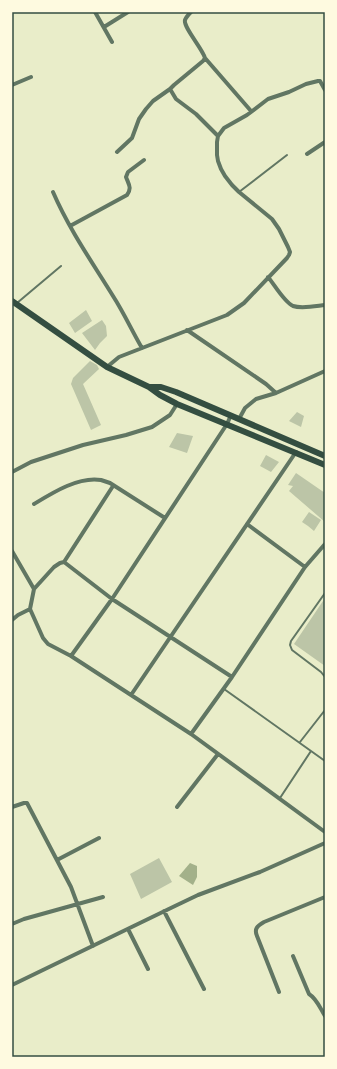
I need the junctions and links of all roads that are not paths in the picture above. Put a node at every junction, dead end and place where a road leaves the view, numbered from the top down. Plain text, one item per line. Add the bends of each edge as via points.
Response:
1 (95, 12) edge
2 (128, 12) edge
3 (191, 12) edge
4 (104, 27) junction
5 (112, 42) dead end
6 (205, 58) junction
7 (31, 77) dead end
8 (12, 85) edge
9 (170, 89) junction
10 (325, 90) edge
11 (251, 111) junction
12 (218, 136) junction
13 (325, 142) edge
14 (117, 152) dead end
15 (307, 154) dead end
16 (288, 155) dead end
17 (144, 160) dead end
18 (53, 192) dead end
19 (239, 192) junction
20 (70, 226) junction
21 (61, 266) dead end
22 (268, 277) junction
23 (14, 302) edge
24 (325, 305) edge
25 (187, 330) junction
26 (142, 348) junction
27 (107, 367) junction
28 (325, 371) edge
29 (149, 387) junction
30 (276, 393) junction
31 (177, 404) junction
32 (231, 415) junction
33 (239, 419) junction
34 (227, 424) junction
35 (296, 452) junction
36 (325, 456) edge
37 (325, 465) edge
38 (12, 472) edge
39 (113, 486) junction
40 (34, 504) dead end
41 (165, 518) junction
42 (247, 524) junction
43 (325, 544) edge
44 (12, 551) edge
45 (64, 562) junction
46 (305, 567) junction
47 (34, 589) junction
48 (325, 593) edge
49 (112, 598) junction
50 (30, 609) junction
51 (12, 620) edge
52 (171, 637) junction
53 (71, 656) junction
54 (232, 677) junction
55 (325, 677) edge
56 (224, 689) junction
57 (131, 695) junction
58 (325, 710) edge
59 (191, 734) junction
60 (300, 742) junction
61 (311, 751) junction
62 (218, 754) junction
63 (325, 761) edge
64 (280, 800) junction
65 (177, 807) dead end
66 (12, 808) edge
67 (325, 832) edge
68 (99, 838) dead end
69 (325, 843) edge
70 (57, 860) junction
71 (103, 897) dead end
72 (325, 897) edge
73 (78, 904) junction
74 (164, 911) junction
75 (12, 924) edge
76 (128, 929) junction
77 (93, 946) junction
78 (293, 956) dead end
79 (148, 968) dead end
80 (12, 985) edge
81 (204, 989) dead end
82 (279, 992) dead end
83 (325, 1016) edge

1 - 4 street
2 - 4 street
3 - 6 street via 185,24
4 - 5 street
6 - 9 street
6 - 11 street
7 - 8 street
9 - 12 street via 176,99
9 - 14 street via 146,109 132,138
10 - 11 street via 318,80 268,99
11 - 12 street via 224,128
12 - 19 street via 217,155 221,169
13 - 15 street
16 - 19 lane
17 - 20 street via 128,172 128,196
18 - 20 street
19 - 22 street via 272,219 290,252
20 - 26 street via 115,298
21 - 23 lane
22 - 24 street via 293,306 309,308
22 - 25 street via 244,303 227,315
23 - 27 main road
25 - 26 street
25 - 30 street
26 - 27 street via 119,357
27 - 29 main road
28 - 30 street
29 - 31 main road
29 - 32 main road via 161,387 176,392
30 - 33 street via 250,403
31 - 34 main road
31 - 38 street via 170,415 152,427 83,445 31,462
32 - 33 main road
32 - 34 street
33 - 36 main road
34 - 35 main road
34 - 41 street
35 - 37 main road
35 - 42 street
39 - 40 street via 100,480 83,480
39 - 41 street
39 - 45 street
41 - 49 street
42 - 46 street
42 - 52 street
43 - 46 street
44 - 47 street
45 - 47 street via 54,567
45 - 49 street
46 - 54 street
47 - 50 street
48 - 55 lane via 290,645 292,650
49 - 52 street
49 - 53 street
50 - 51 street
50 - 53 street via 48,644
52 - 54 street
52 - 57 street
53 - 57 street
54 - 56 street
56 - 59 street
56 - 60 lane
57 - 59 street
58 - 60 lane
59 - 62 street
60 - 61 lane
61 - 63 lane
61 - 64 lane
62 - 64 street
62 - 65 street
64 - 67 street
66 - 70 street via 27,803
68 - 70 street
69 - 74 street
70 - 73 street
71 - 73 street
72 - 82 street via 264,922 256,928
73 - 75 street
73 - 77 street
74 - 76 street
74 - 81 street
76 - 77 street
76 - 79 street
77 - 80 street
78 - 83 street via 309,994

